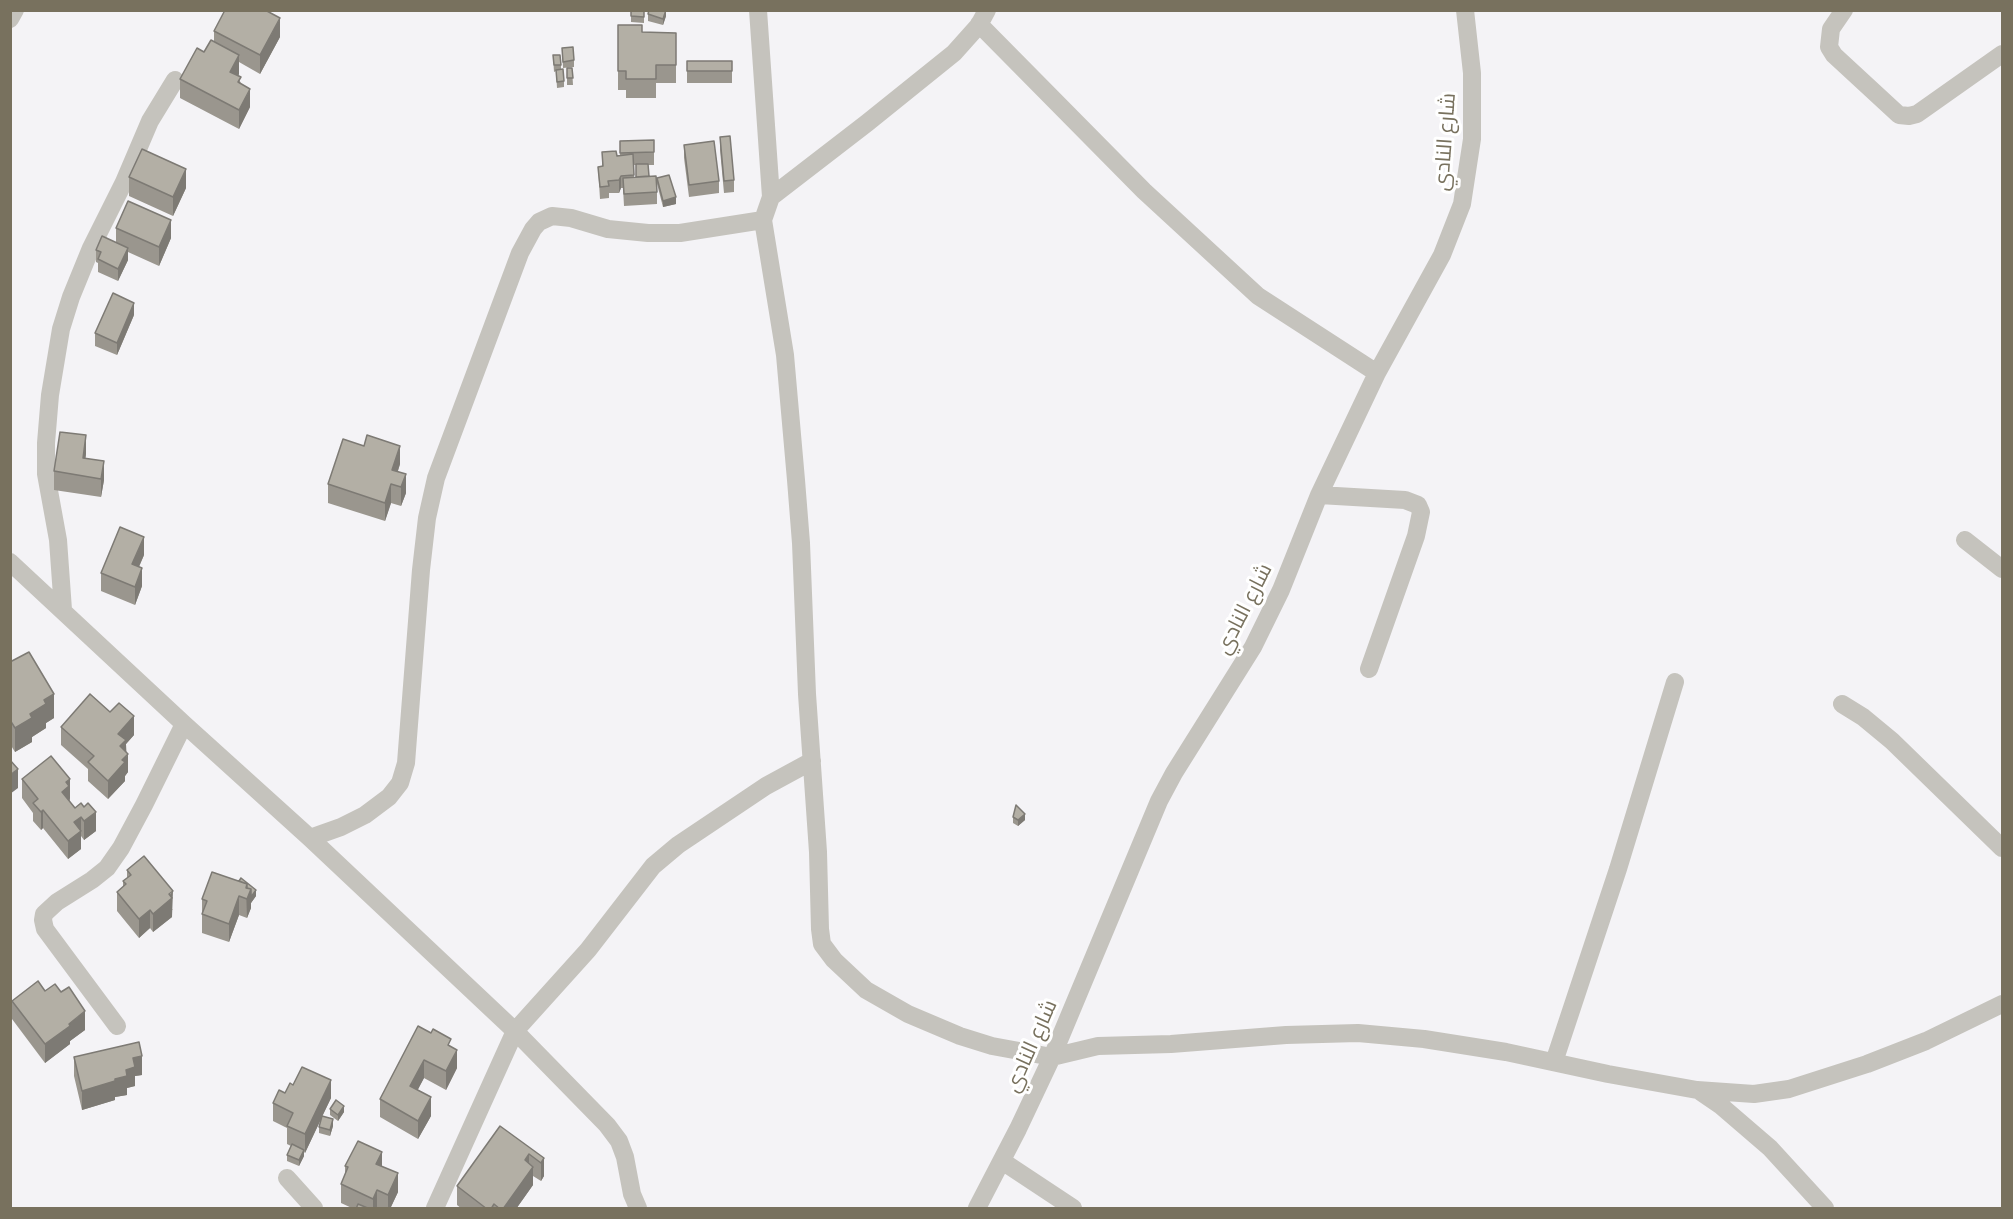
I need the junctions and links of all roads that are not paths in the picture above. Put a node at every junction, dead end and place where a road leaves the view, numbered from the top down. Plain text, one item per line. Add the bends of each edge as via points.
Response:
1 (15, 10) edge
2 (758, 10) edge
3 (1465, 10) edge
4 (1844, 10) edge
5 (983, 17) edge
6 (10, 19) edge
7 (2002, 54) edge
8 (175, 80) dead end
9 (771, 197) junction
10 (763, 220) junction
11 (1377, 373) junction
12 (1319, 495) junction
13 (1965, 540) dead end
14 (10, 561) edge
15 (2002, 569) edge
16 (63, 610) junction
17 (1369, 669) dead end
18 (1675, 682) dead end
19 (1842, 704) dead end
20 (184, 724) junction
21 (812, 761) junction
22 (310, 838) junction
23 (2002, 848) edge
24 (2002, 1004) edge
25 (117, 1026) dead end
26 (515, 1031) junction
27 (1052, 1058) junction
28 (1554, 1062) junction
29 (1697, 1090) junction
30 (1002, 1161) junction
31 (287, 1178) dead end
32 (314, 1209) edge
33 (435, 1209) edge
34 (638, 1209) edge
35 (977, 1209) edge
36 (1073, 1209) edge
37 (1825, 1209) edge

1 - 6 street
2 - 9 street
3 - 11 street, شارع النادي via 1472,73 1472,139 1462,204 1442,255
4 - 7 street via 1831,29 1829,47 1899,115 1917,114
5 - 9 street via 954,53
5 - 11 street via 1144,191 1258,296
8 - 16 street via 150,121 91,248 61,329 50,395 46,474 58,540
9 - 10 street
10 - 21 street via 790,399
10 - 22 street via 680,233 648,233 608,229 552,216 533,229 480,358 431,498 421,570 406,763 400,783 365,815
11 - 12 street, شارع النادي
12 - 17 street via 1405,500 1420,508 1416,536
12 - 27 street, شارع النادي via 1257,639 1159,801
13 - 15 street
14 - 16 street
16 - 20 street
18 - 28 street
19 - 23 street via 1892,741
20 - 22 street
20 - 25 street via 107,868 44,914 45,929
21 - 26 street via 766,786 653,866 588,950
21 - 27 street via 820,929 822,944 834,960 867,990 908,1014 992,1046
22 - 26 street
24 - 29 street via 1926,1041 1807,1084 1754,1094
26 - 33 street
26 - 34 street via 619,1141
27 - 28 street via 1098,1046 1358,1033 1424,1039
27 - 30 street, شارع النادي
28 - 29 street
29 - 37 street via 1770,1148
30 - 35 street, شارع النادي
30 - 36 street
31 - 32 street

